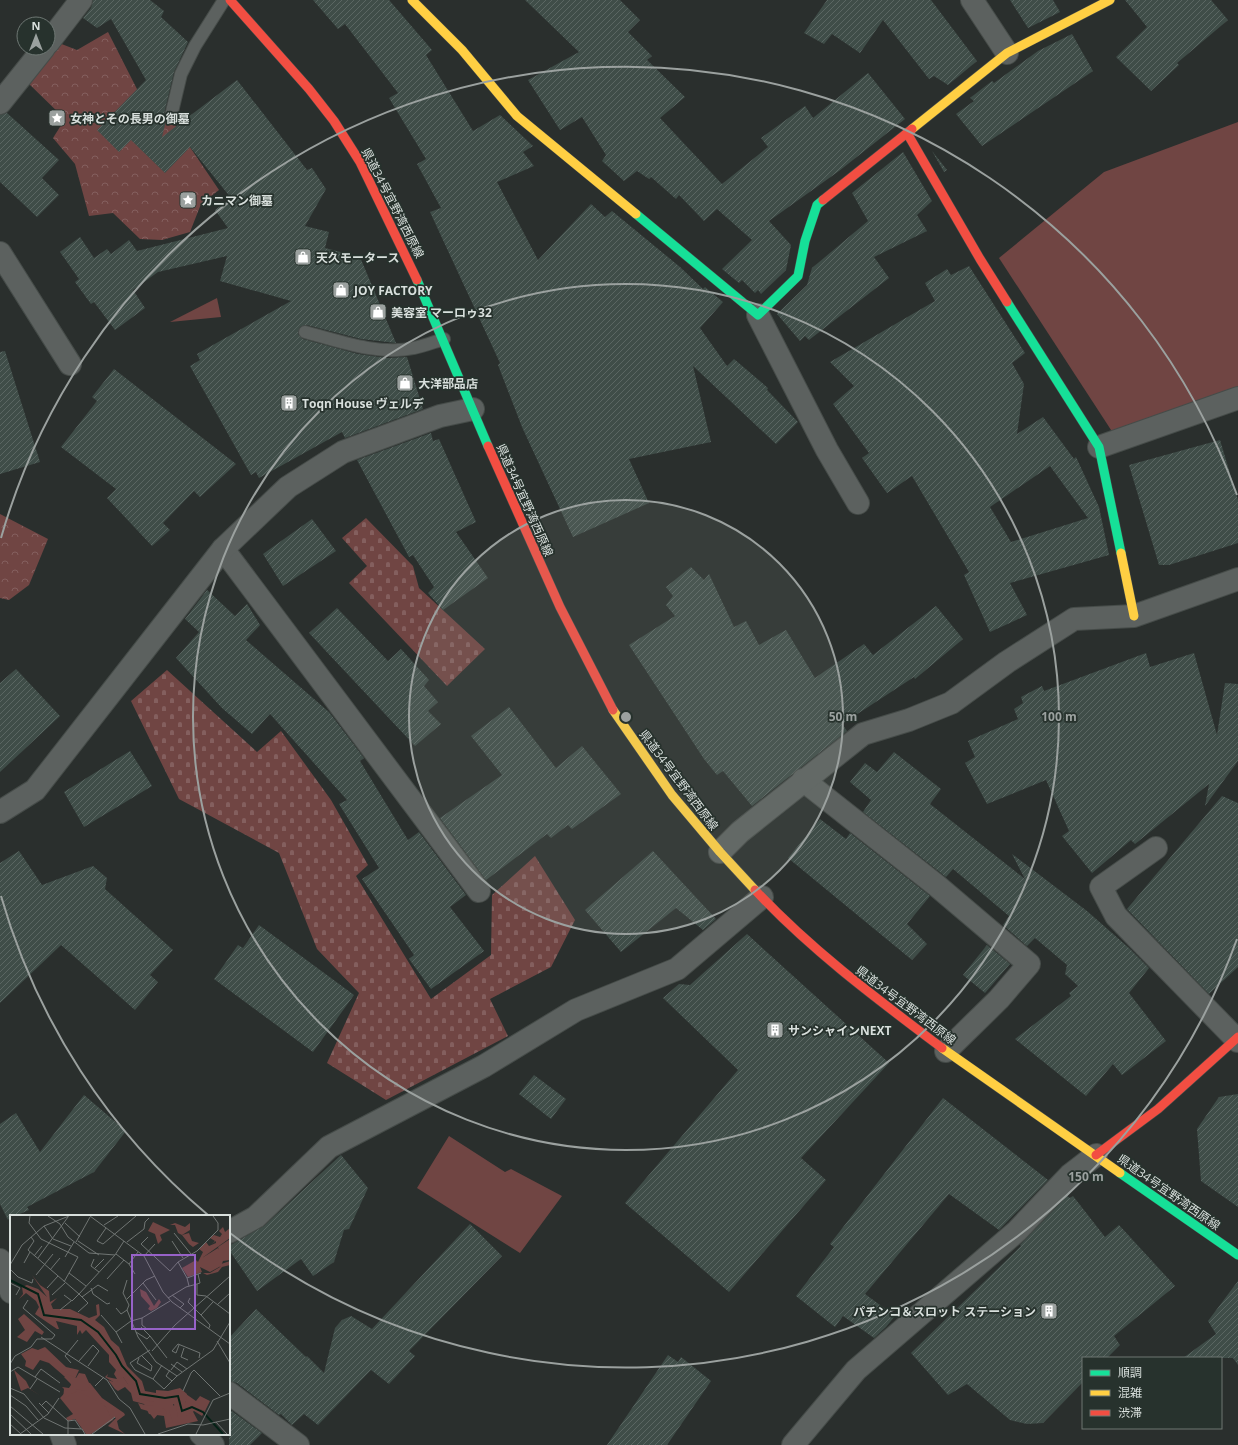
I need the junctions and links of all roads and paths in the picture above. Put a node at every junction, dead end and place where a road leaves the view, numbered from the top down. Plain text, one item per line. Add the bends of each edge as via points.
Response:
1 (81, 0) edge
2 (412, 0) edge
3 (972, 0) edge
4 (1110, 0) edge
5 (235, 2) edge
6 (56, 33) edge
7 (1007, 53) junction
8 (38, 56) edge
9 (0, 103) edge
10 (171, 116) dead end
11 (908, 133) junction
12 (0, 253) edge
13 (758, 315) junction
14 (305, 332) dead end
15 (444, 339) junction
16 (70, 364) dead end
17 (1238, 398) edge
18 (473, 409) junction
19 (1099, 447) junction
20 (858, 503) dead end
21 (223, 549) junction
22 (1238, 578) edge
23 (1134, 616) junction
24 (803, 780) junction
25 (0, 812) edge
26 (1156, 848) dead end
27 (720, 852) junction
28 (479, 891) dead end
29 (762, 898) junction
30 (1237, 1039) edge
31 (946, 1051) junction
32 (1096, 1155) junction
33 (230, 1231) edge
34 (1238, 1255) edge
35 (0, 1260) edge
36 (8, 1288) edge
37 (230, 1394) edge
38 (61, 1435) edge
39 (202, 1435) edge
40 (65, 1445) edge
41 (213, 1445) edge
42 (298, 1445) edge
43 (793, 1445) edge

1 - 6 street
2 - 13 street via 462,50 517,116
3 - 7 street
4 - 7 street
5 - 10 lane via 195,46 181,74
5 - 15 street, 県道34号宜野湾西原線 via 309,89 334,121 360,162 413,269
7 - 11 street
8 - 9 street
11 - 13 street via 817,205 805,241 798,276
11 - 19 street via 980,259
12 - 16 street
13 - 20 street via 827,450
14 - 15 lane via 361,347 400,350
15 - 18 street, 県道34号宜野湾西原線
17 - 19 street
18 - 21 street via 440,416 343,452 288,487
18 - 27 street, 県道34号宜野湾西原線 via 522,526 601,689 655,773
19 - 23 street
21 - 25 street via 35,790
21 - 28 street
22 - 23 street
23 - 24 street via 1074,619 1007,662 951,703 909,720 863,734
24 - 27 street via 740,832
24 - 31 street via 936,885 1029,964 999,999
26 - 30 street via 1101,887 1116,916
27 - 29 street, 県道34号宜野湾西原線
29 - 31 street, 県道34号宜野湾西原線 via 859,985
29 - 33 street via 677,970 576,1010 484,1066 329,1147 256,1217
30 - 32 street via 1158,1109
31 - 32 street, 県道34号宜野湾西原線
32 - 34 street, 県道34号宜野湾西原線
32 - 43 street via 1070,1175 1017,1231 856,1370
35 - 36 street
37 - 42 street
38 - 40 street
39 - 41 street

